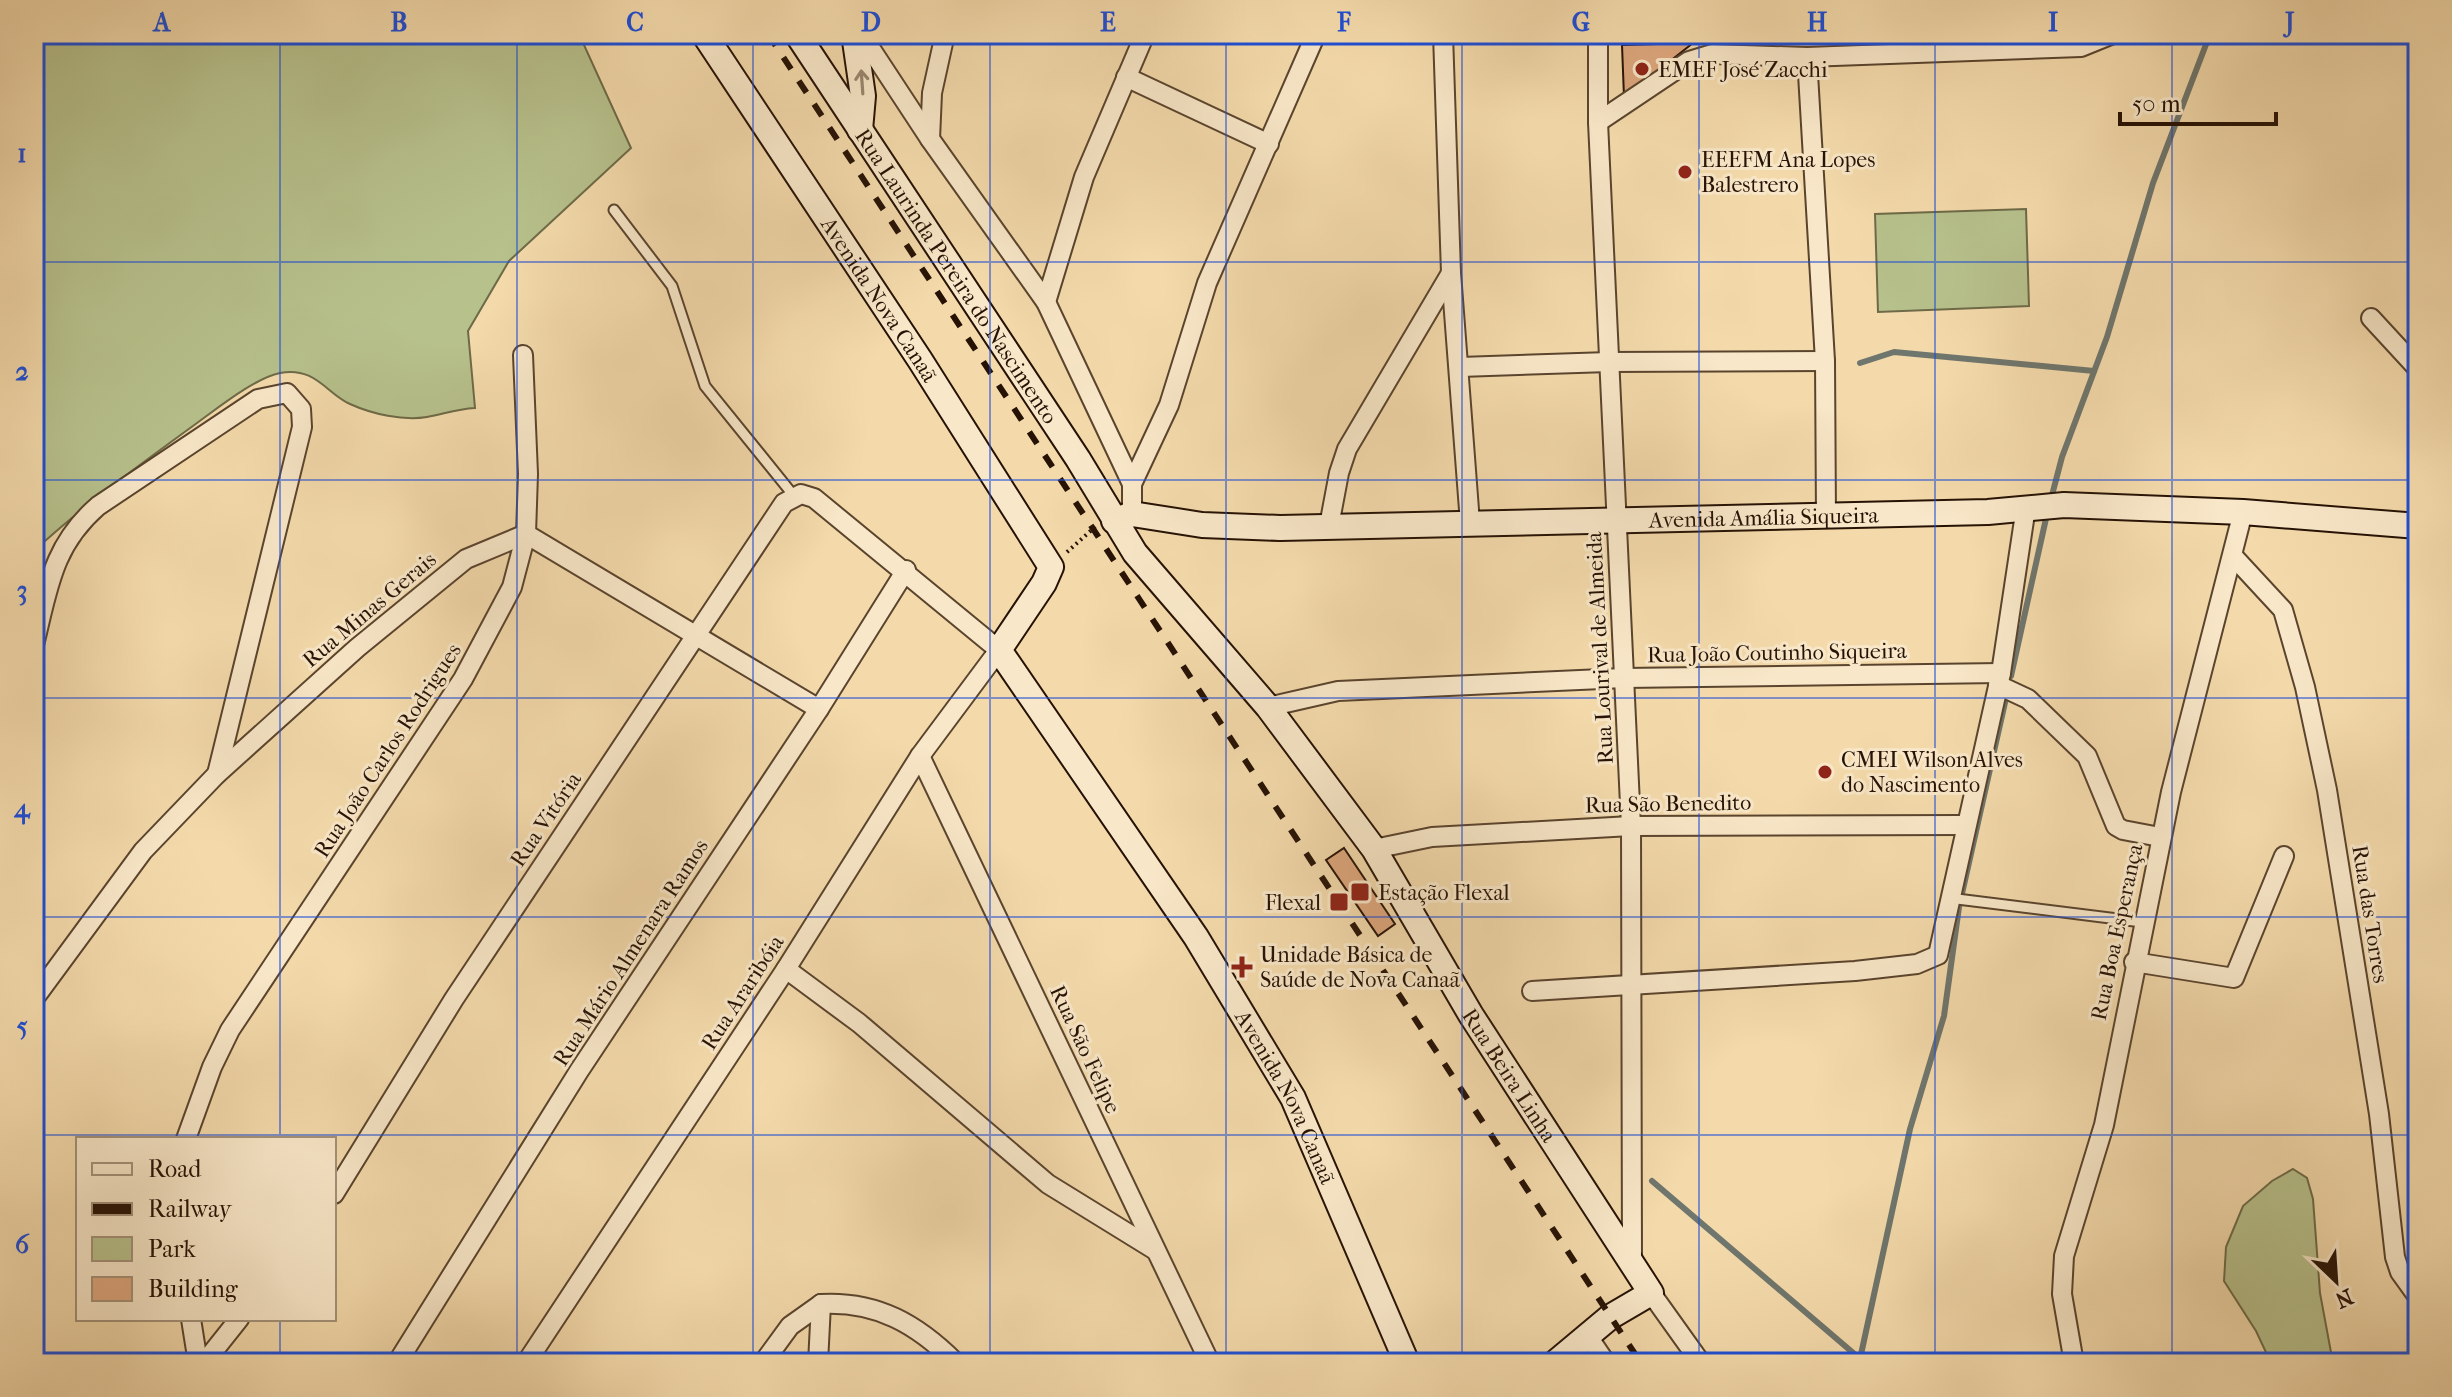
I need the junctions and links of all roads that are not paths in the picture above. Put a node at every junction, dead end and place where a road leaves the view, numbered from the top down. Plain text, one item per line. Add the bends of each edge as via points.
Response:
1 (704, 34) edge
2 (797, 34) edge
3 (854, 34) edge
4 (861, 34) edge
5 (945, 34) edge
6 (1145, 34) edge
7 (1316, 34) edge
8 (1443, 34) edge
9 (1598, 34) edge
10 (2113, 34) edge
11 (1807, 57) junction
12 (1126, 77) junction
13 (1598, 122) junction
14 (860, 130) junction
15 (930, 139) junction
16 (1269, 144) junction
17 (614, 210) dead end
18 (1451, 273) junction
19 (1046, 302) junction
20 (2371, 318) dead end
21 (523, 355) dead end
22 (1825, 361) junction
23 (1609, 362) junction
24 (1460, 367) junction
25 (2418, 369) edge
26 (1132, 484) junction
27 (794, 496) junction
28 (2030, 507) junction
29 (2243, 512) junction
30 (1826, 516) junction
31 (1123, 518) junction
32 (1617, 520) junction
33 (2417, 522) edge
34 (1470, 523) junction
35 (1329, 526) junction
36 (526, 534) junction
37 (2233, 556) junction
38 (906, 570) junction
39 (696, 636) junction
40 (34, 645) edge
41 (999, 650) junction
42 (1624, 678) junction
43 (2000, 679) junction
44 (1268, 707) junction
45 (819, 709) junction
46 (920, 756) junction
47 (217, 774) junction
48 (1964, 825) junction
49 (1631, 826) junction
50 (2160, 837) junction
51 (1374, 849) junction
52 (2284, 856) dead end
53 (1949, 898) junction
54 (2142, 922) junction
55 (2134, 962) junction
56 (786, 969) junction
57 (1631, 982) junction
58 (1532, 991) dead end
59 (34, 999) edge
60 (187, 1137) edge
61 (336, 1191) edge
62 (1155, 1250) junction
63 (1632, 1261) junction
64 (1651, 1293) junction
65 (2418, 1297) edge
66 (821, 1304) junction
67 (191, 1321) edge
68 (237, 1321) edge
69 (1589, 1338) junction
70 (1207, 1361) edge
71 (198, 1363) edge
72 (204, 1363) edge
73 (397, 1363) edge
74 (526, 1363) edge
75 (763, 1363) edge
76 (818, 1363) edge
77 (956, 1363) edge
78 (1407, 1363) edge
79 (1555, 1363) edge
80 (1606, 1363) edge
81 (1701, 1363) edge
82 (2074, 1363) edge

1 - 41 street, Avenida Nova Canaã via 1051,567
2 - 14 street, Rua Laurinda Pereira do Nascimento
14 -> 3 street via 863,96
4 - 15 street
5 - 15 street via 932,93
6 - 12 street
7 - 16 street
8 - 18 street
9 - 13 street, Rua Lourival de Almeida
10 - 11 street via 2081,47
11 - 13 street via 1702,56
11 - 22 street
12 - 16 street
12 - 19 street via 1084,177
13 - 23 street, Rua Lourival de Almeida
14 - 31 street, Rua Laurinda Pereira do Nascimento via 1078,459
15 - 19 street
16 - 26 street via 1207,283 1169,405
17 - 27 lane via 672,286 705,386
18 - 24 street
18 - 35 street via 1347,449
19 - 26 street
20 - 25 street
21 - 36 street, Rua João Carlos Rodrigues
22 - 23 street
22 - 30 street
23 - 24 street
23 - 32 street, Rua Lourival de Almeida
24 - 34 street
26 - 31 street
27 - 38 street via 814,498
27 - 39 street, Rua Vitória via 784,503
28 - 29 street, Avenida Amália Siqueira
28 - 30 street, Avenida Amália Siqueira
28 - 43 street
29 - 33 street, Avenida Amália Siqueira
29 - 37 street, Rua Boa Esperança
30 - 32 street, Avenida Amália Siqueira
31 - 35 street, Avenida Amália Siqueira
31 - 44 street, Rua Beira Linha via 1160,584
32 - 34 street, Avenida Amália Siqueira
32 - 42 street, Rua Lourival de Almeida
34 - 35 street, Avenida Amália Siqueira
36 - 39 street
36 - 47 street, Rua Minas Gerais via 466,559
36 - 60 street, Rua João Carlos Rodrigues via 512,587 490,632 359,841 230,1030
37 - 50 street, Rua Boa Esperança
37 - 65 street, Rua das Torres via 2283,610 2305,687 2327,790 2379,1114 2395,1257
38 - 41 street
38 - 45 street, Rua Mário Almenara Ramos
39 - 45 street
39 - 61 street, Rua Vitória via 454,999
40 - 47 street via 56,558 79,523 258,399 287,393 301,409 302,427
41 - 46 street, Rua Araribóia
41 - 78 street, Avenida Nova Canaã via 1196,937 1293,1098
42 - 43 street, Rua João Coutinho Siqueira
42 - 44 street, Rua João Coutinho Siqueira via 1338,691
42 - 49 street, Rua Lourival de Almeida
43 - 48 street
43 - 50 street via 2087,756 2116,826
44 - 51 street, Rua Beira Linha
45 - 73 street, Rua Mário Almenara Ramos via 579,1071
46 - 56 street, Rua Araribóia
46 - 62 street, Rua São Felipe
47 - 59 street, Rua Minas Gerais via 143,851
48 - 49 street, Rua São Benedito
48 - 53 street
49 - 51 street, Rua São Benedito via 1432,837
49 - 57 street, Rua Lourival de Almeida
50 - 54 street, Rua Boa Esperança
51 - 63 street, Rua Beira Linha via 1471,1015
52 - 55 street via 2234,978
53 - 54 lane
53 - 57 street via 1938,955 1917,964
54 - 55 street, Rua Boa Esperança
55 - 82 street, Rua Boa Esperança via 2104,1125 2064,1256 2062,1294
56 - 62 street via 859,1023 1048,1184
56 - 74 street, Rua Araribóia
57 - 58 street
57 - 63 street, Rua Lourival de Almeida
62 - 70 street, Rua São Felipe
63 - 64 street, Rua Beira Linha
64 - 69 street via 1610,1317
64 - 81 street, Rua Beira Linha
66 - 75 street via 790,1326
66 - 76 street
66 - 77 street via 862,1305 902,1319
67 - 71 street
68 - 72 street
69 - 79 street
69 - 80 street

